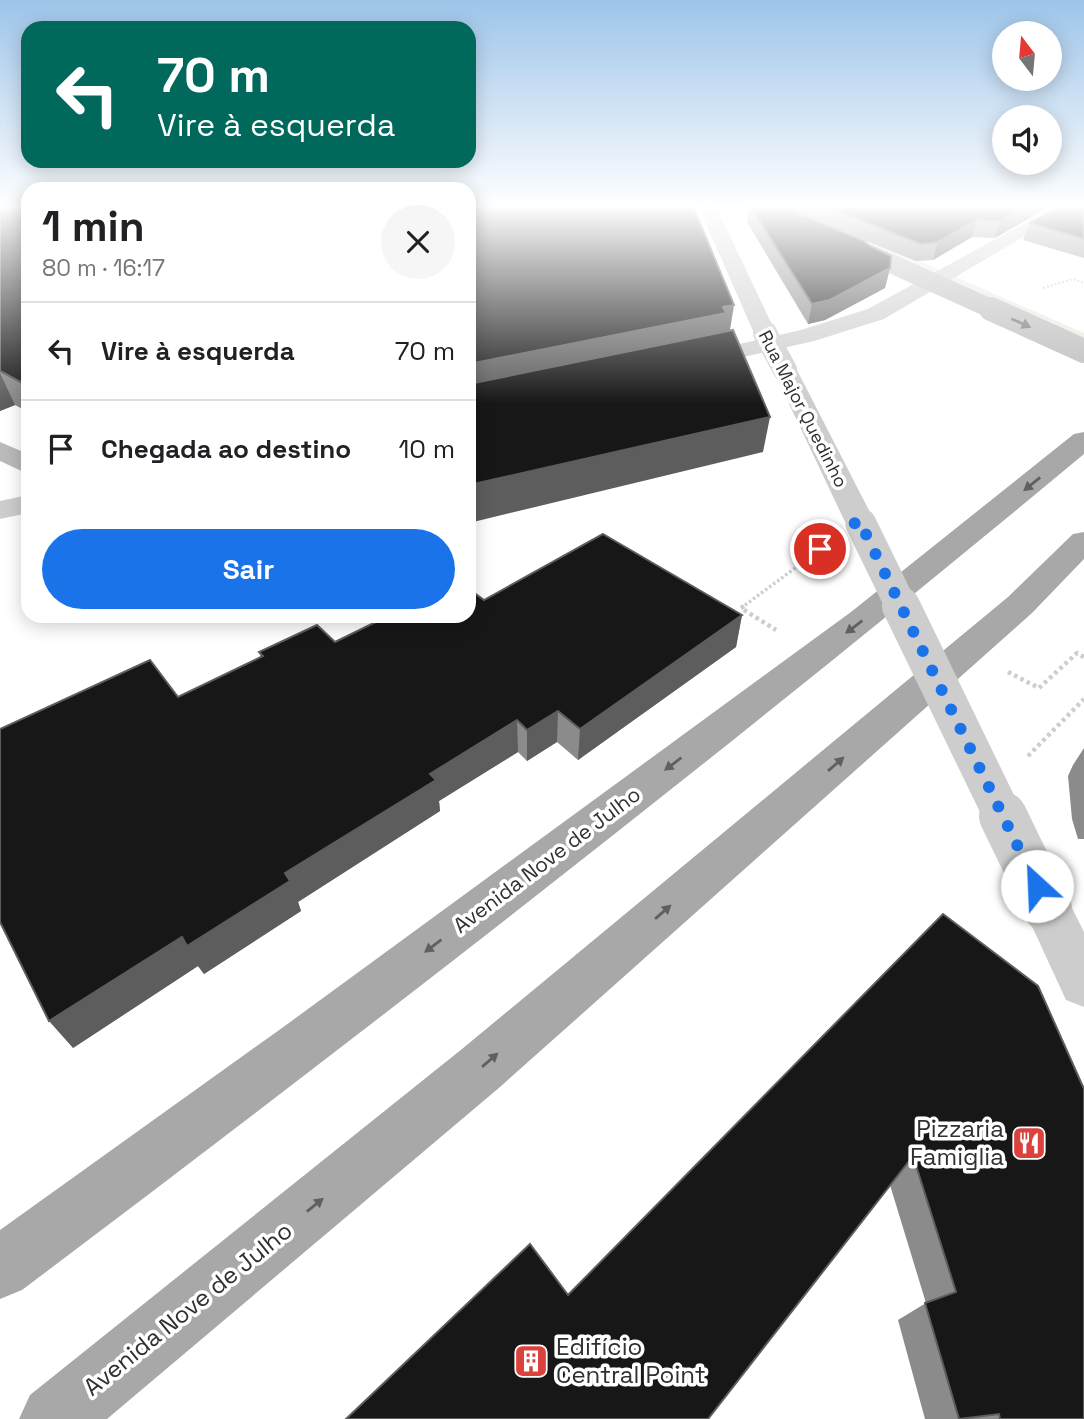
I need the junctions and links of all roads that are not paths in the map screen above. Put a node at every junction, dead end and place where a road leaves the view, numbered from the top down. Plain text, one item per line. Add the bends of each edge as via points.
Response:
1 (738, 272) edge
2 (910, 272) edge
3 (950, 272) edge
4 (968, 272) edge
5 (984, 279) dead end
6 (1084, 351) edge
7 (669, 367) edge
8 (1084, 440) edge
9 (6, 442) edge
10 (21, 458) edge
11 (0, 489) edge
12 (21, 489) edge
13 (21, 506) edge
14 (0, 510) edge
15 (1084, 541) edge
16 (1084, 983) edge
17 (0, 1268) edge
18 (54, 1419) edge

1 - 16 street, Rua Major Quedinho, bridge
2 -> 6 main road, bridge
3 - 7 street via 876,314 806,336
4 - 5 main road
8 -> 17 main road, Avenida Nove de Julho via 863,620
9 - 10 main road
11 - 12 street
13 - 14 street
18 -> 15 main road, Avenida Nove de Julho via 481,1068 1020,605

